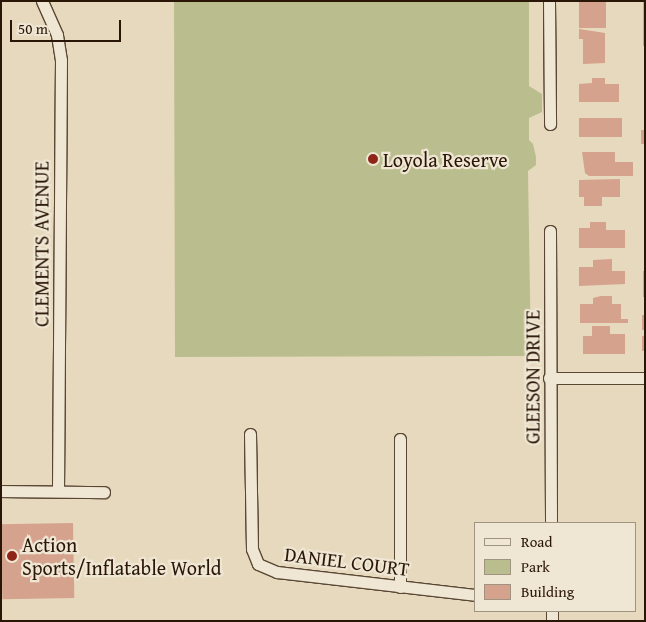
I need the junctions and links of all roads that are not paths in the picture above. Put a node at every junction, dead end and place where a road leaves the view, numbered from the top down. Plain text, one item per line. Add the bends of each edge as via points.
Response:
1 (42, 1) edge
2 (549, 1) edge
3 (550, 124) dead end
4 (550, 231) dead end
5 (549, 378) junction
6 (645, 378) edge
7 (250, 434) dead end
8 (400, 439) dead end
9 (58, 490) junction
10 (1, 491) edge
11 (104, 492) dead end
12 (551, 522) edge
13 (400, 587) junction
14 (473, 595) edge

1 - 9 street, CLEMENTS AVENUE via 57,35 61,60
2 - 3 street
4 - 5 street, GLEESON DRIVE
5 - 6 street
5 - 12 street, GLEESON DRIVE
7 - 13 street, DANIEL COURT via 252,549 258,564 277,572
8 - 13 street
9 - 10 street
9 - 11 street
13 - 14 street, DANIEL COURT

